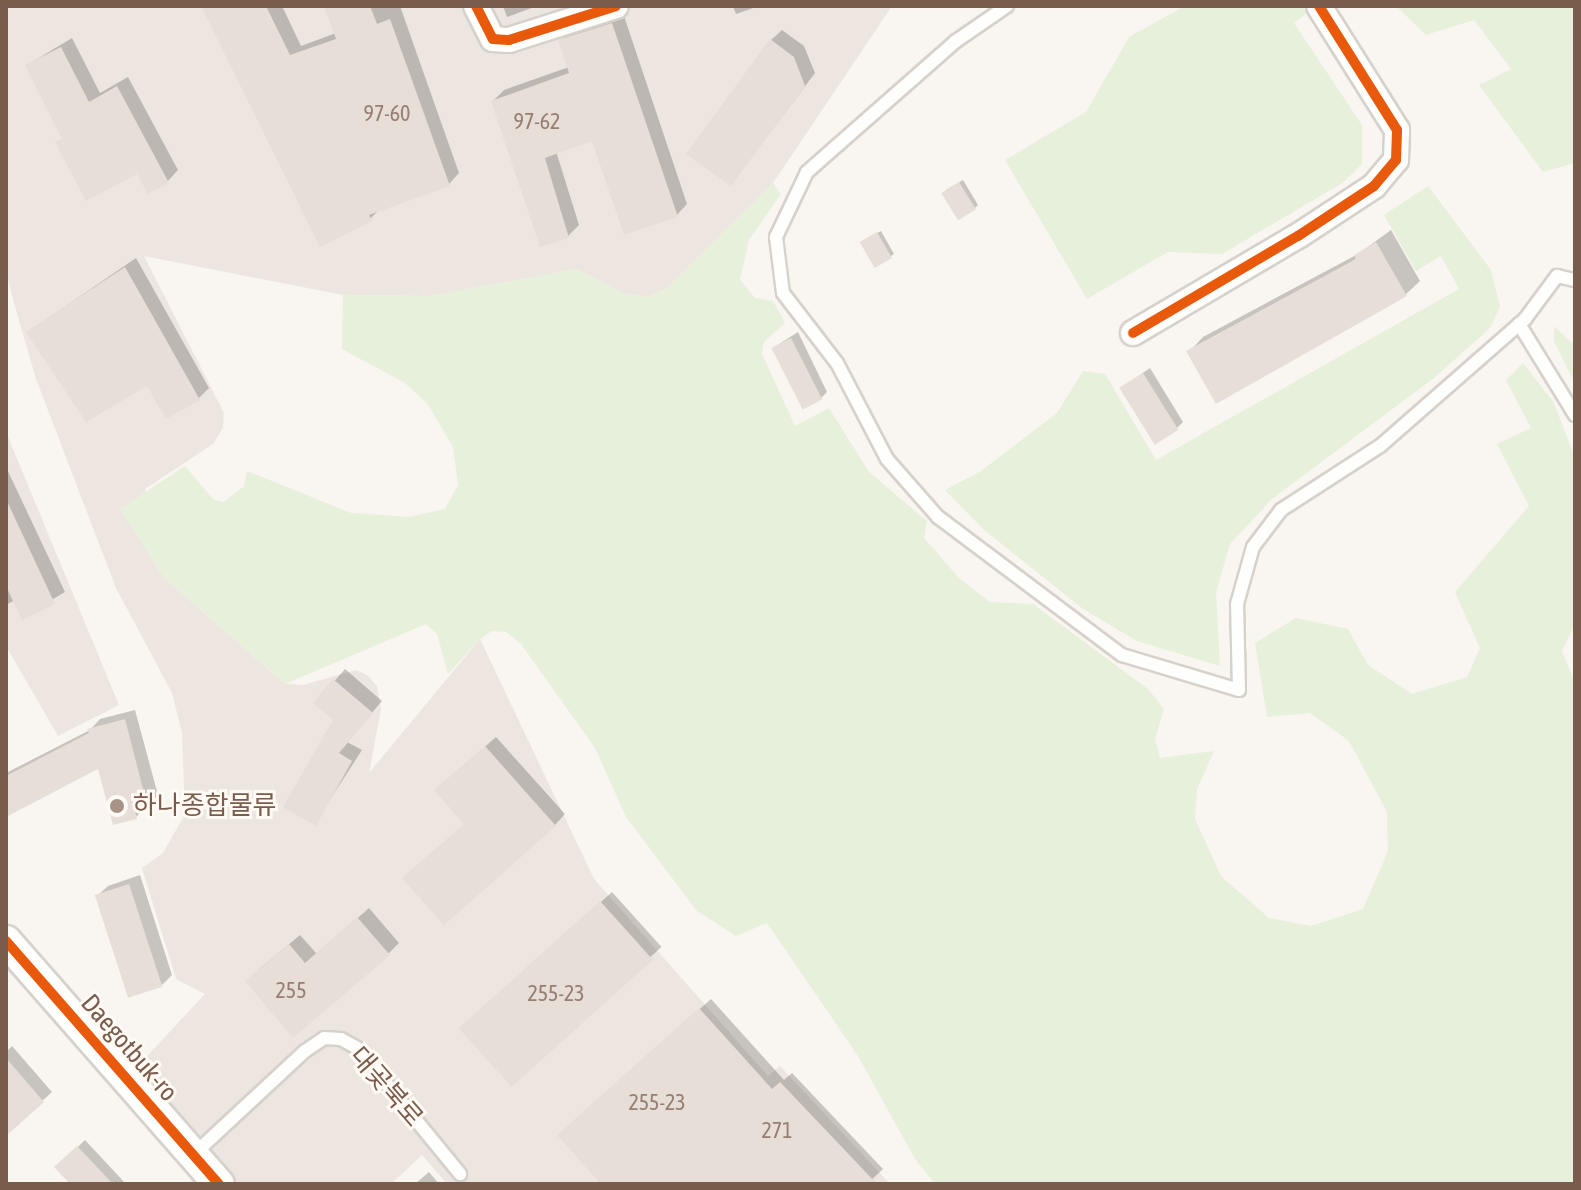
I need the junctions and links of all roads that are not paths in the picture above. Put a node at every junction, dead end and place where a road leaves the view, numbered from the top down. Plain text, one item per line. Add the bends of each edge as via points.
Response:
1 (476, 6) edge
2 (616, 6) edge
3 (1007, 6) edge
4 (1319, 6) edge
5 (1575, 280) edge
6 (1519, 324) junction
7 (1133, 333) dead end
8 (1575, 415) edge
9 (6, 941) edge
10 (193, 1155) junction
11 (460, 1174) dead end
12 (219, 1184) edge

1 - 2 street via 493,39 509,40
3 - 6 lane via 956,41 807,172 776,237 783,293 837,363 887,459 938,517 1122,655 1239,690 1237,604 1253,547 1281,510 1380,446
4 - 7 street via 1397,130 1396,160 1374,186 1324,219
5 - 6 lane via 1557,276
6 - 8 lane
9 - 10 street, Daegotbuk-ro
10 - 11 lane, 대곶북로 via 305,1051 324,1038 341,1039 357,1048
10 - 12 street, Daegotbuk-ro

